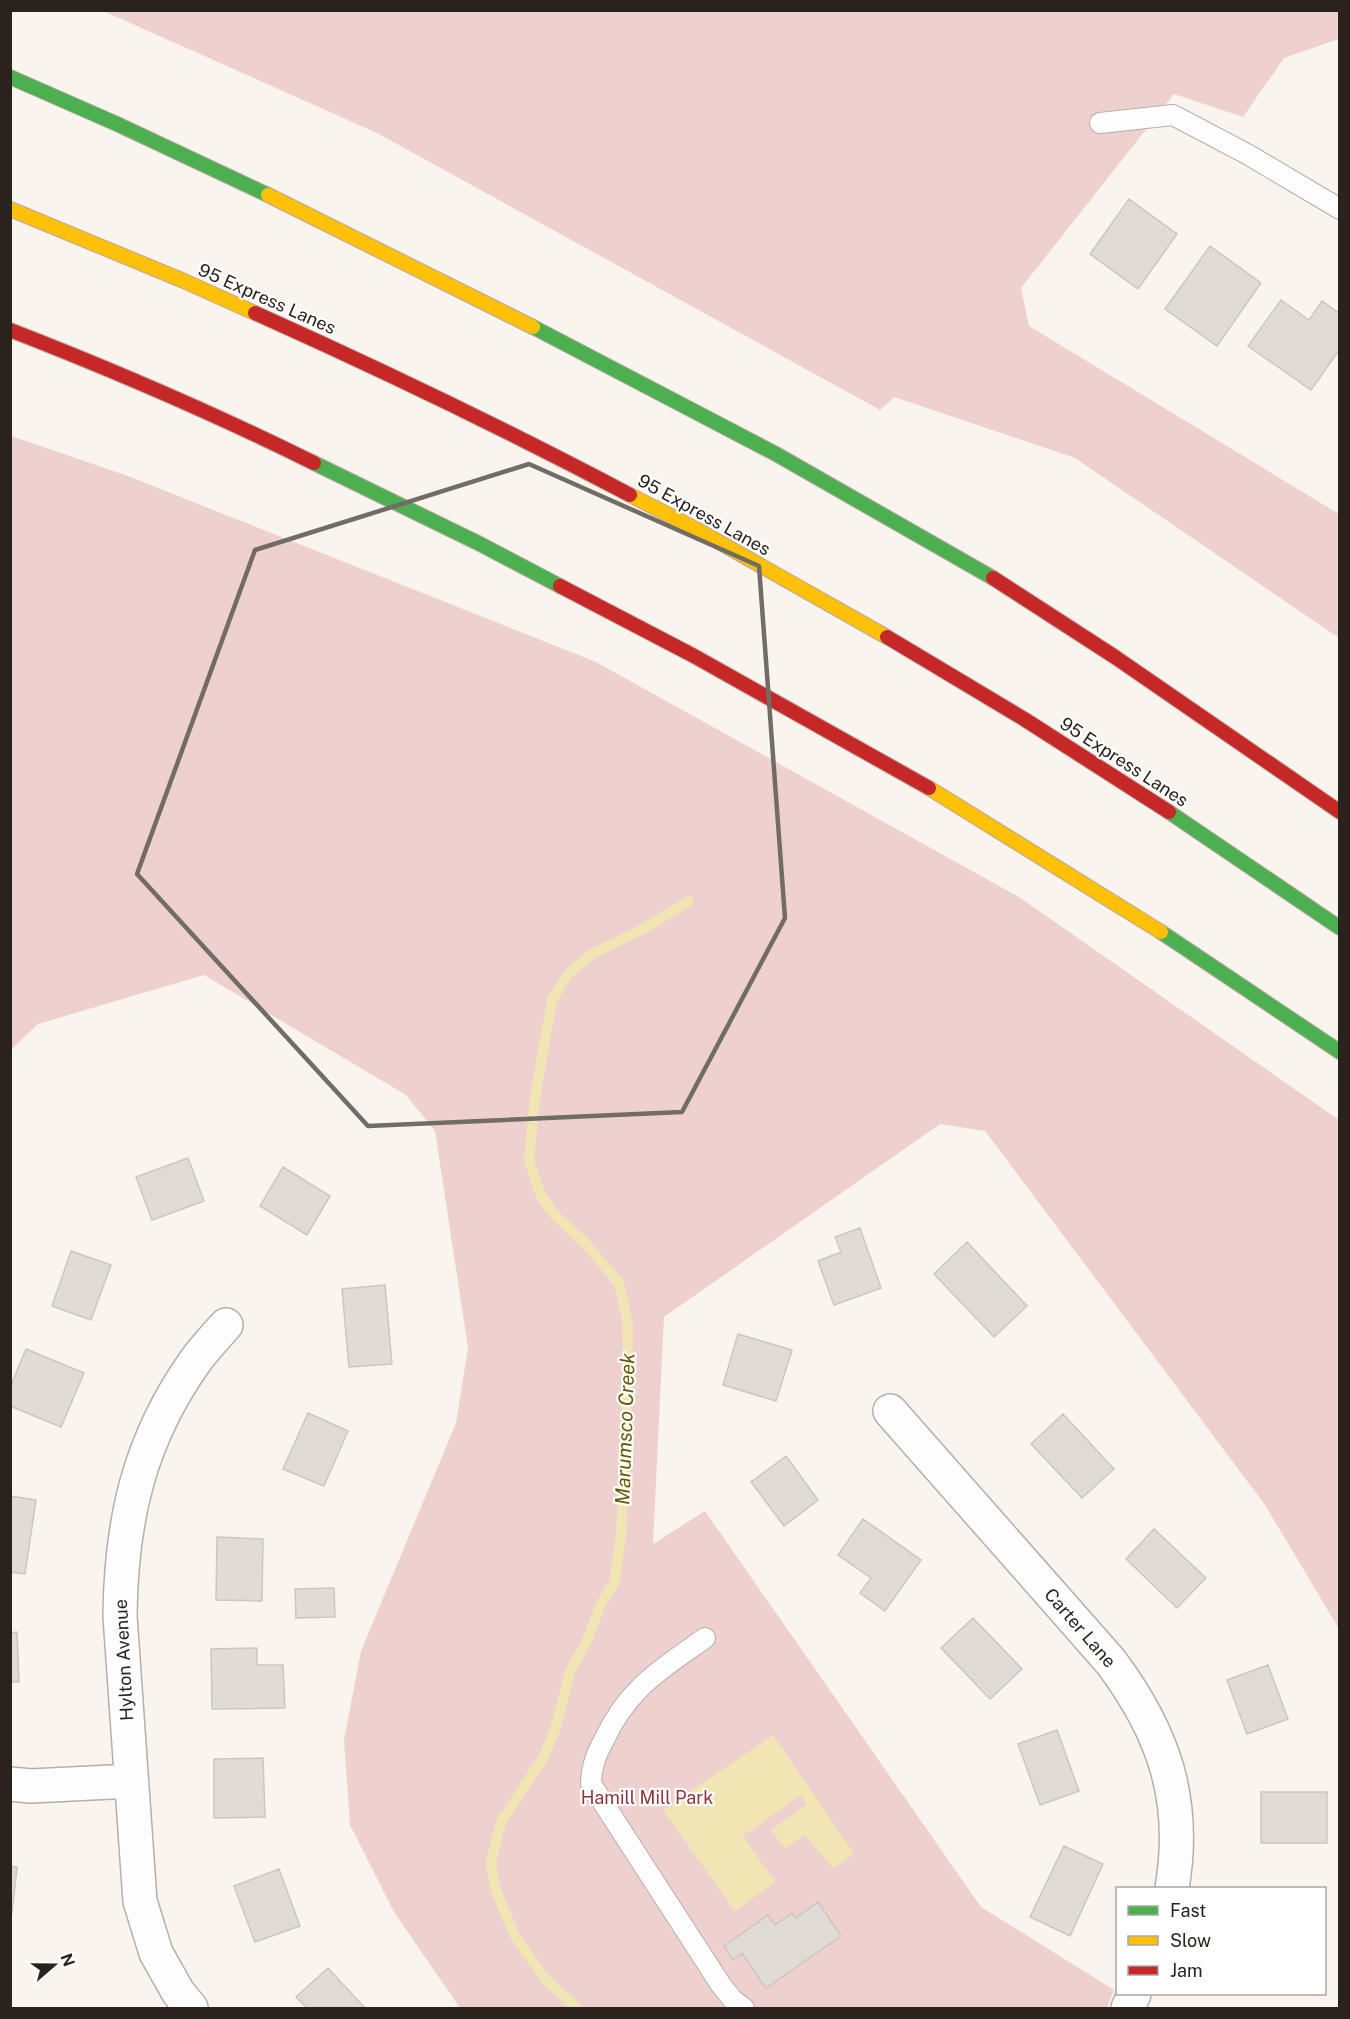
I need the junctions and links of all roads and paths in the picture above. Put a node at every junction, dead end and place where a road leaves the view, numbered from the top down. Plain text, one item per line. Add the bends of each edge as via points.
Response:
1 (10, 77) edge
2 (1100, 123) dead end
3 (10, 207) edge
4 (1340, 209) edge
5 (10, 330) edge
6 (1340, 812) edge
7 (1340, 928) edge
8 (1340, 1052) edge
9 (226, 1325) dead end
10 (890, 1411) dead end
11 (705, 1638) dead end
12 (131, 1781) junction
13 (10, 1784) edge
14 (1172, 1887) edge
15 (191, 2008) edge
16 (744, 2008) edge

1 - 6 highway via 230,175 579,349 797,464 1000,583
2 - 4 lane via 1173,115
3 - 7 highway, 95 Express Lanes via 340,351 638,498 838,608 1037,728
5 - 8 highway via 261,437 480,544 694,656 933,790 1132,912
9 - 12 street, Hylton Avenue via 197,1360 167,1408 143,1460 128,1515 120,1571 120,1617
10 - 14 street, Carter Lane via 1133,1692 1168,1768 1175,1804 1177,1860
11 - 16 lane via 646,1680 623,1705 594,1761 591,1784 721,1985
12 - 13 street
12 - 15 street, Hylton Avenue via 140,1901 156,1953

